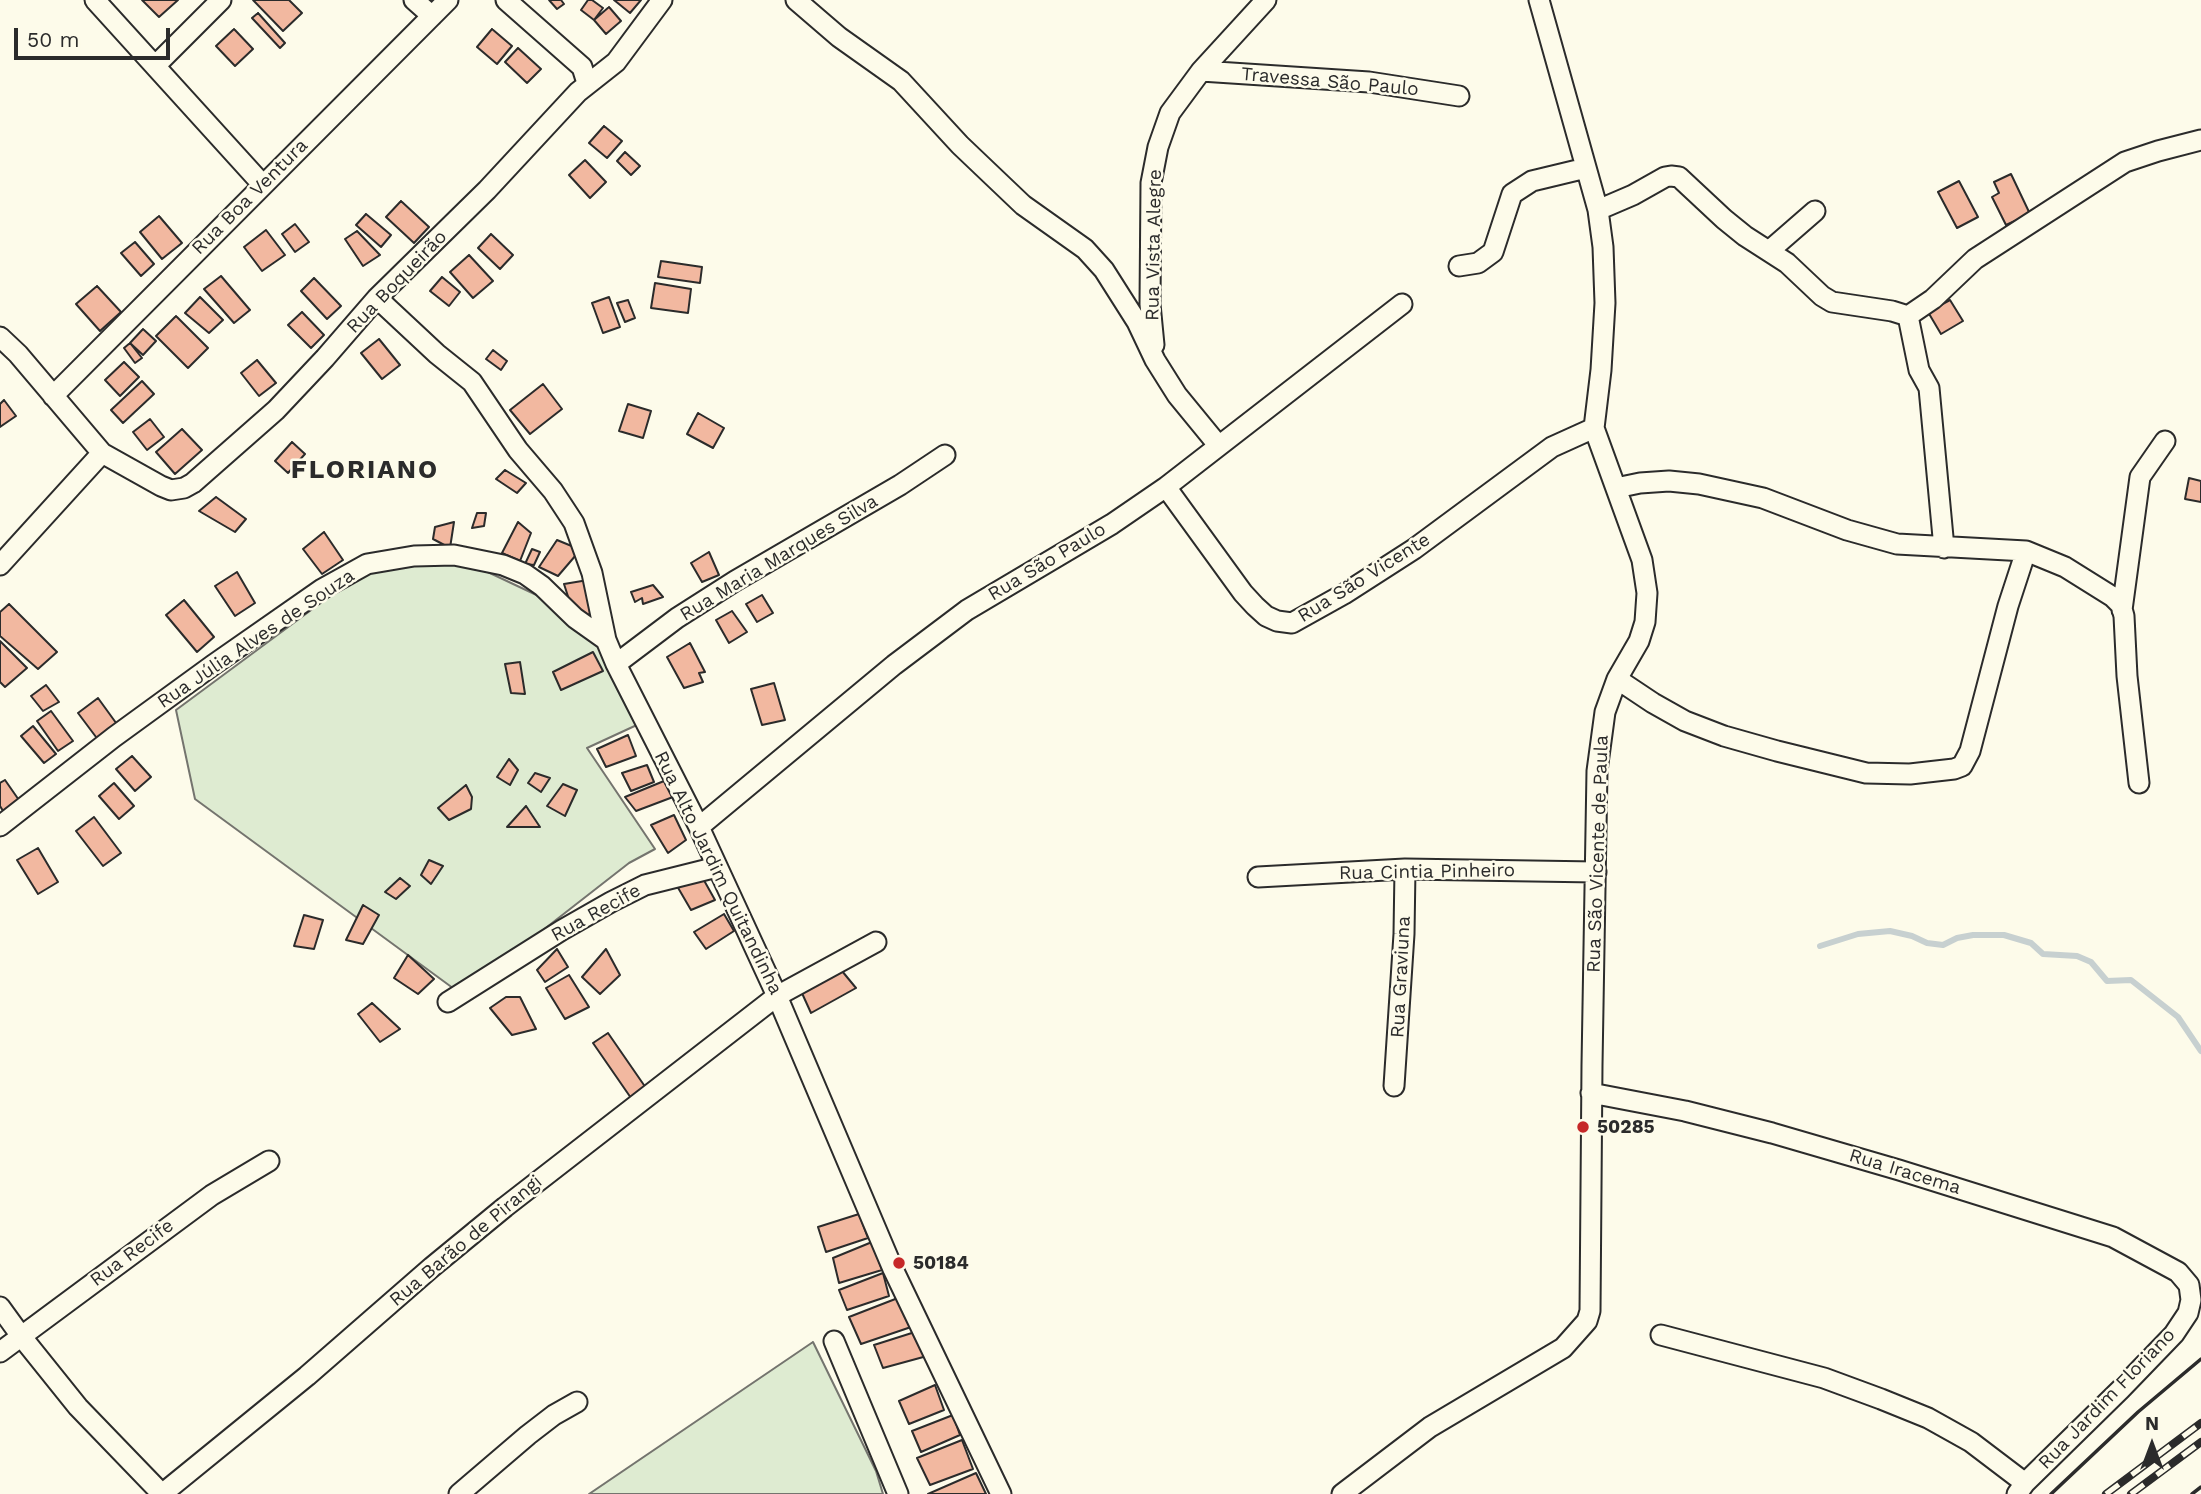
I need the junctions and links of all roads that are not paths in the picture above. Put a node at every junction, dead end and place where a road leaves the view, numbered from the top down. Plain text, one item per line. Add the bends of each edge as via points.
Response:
1 (95, 0) edge
2 (221, 0) edge
3 (414, 0) edge
4 (448, 0) edge
5 (506, 0) edge
6 (662, 0) edge
7 (796, 0) edge
8 (1266, 0) edge
9 (1539, 0) edge
10 (432, 16) junction
11 (155, 65) junction
12 (1200, 71) junction
13 (587, 83) junction
14 (1459, 96) dead end
15 (2201, 140) edge
16 (1586, 168) junction
17 (262, 184) junction
18 (1598, 210) junction
19 (1815, 211) dead end
20 (1769, 251) junction
21 (1459, 266) dead end
22 (377, 298) junction
23 (1402, 304) dead end
24 (1908, 316) junction
25 (0, 337) edge
26 (1155, 360) junction
27 (53, 396) junction
28 (1594, 428) junction
29 (2165, 441) dead end
30 (1218, 445) junction
31 (102, 453) junction
32 (945, 455) dead end
33 (1166, 487) junction
34 (1616, 488) junction
35 (1944, 548) junction
36 (2026, 551) junction
37 (0, 565) edge
38 (2122, 610) junction
39 (606, 640) junction
40 (616, 664) junction
41 (1617, 679) junction
42 (2139, 783) dead end
43 (0, 826) edge
44 (699, 827) junction
45 (717, 867) junction
46 (1405, 869) junction
47 (1596, 872) junction
48 (1258, 877) dead end
49 (876, 942) dead end
50 (777, 996) junction
51 (448, 1002) dead end
52 (1394, 1086) dead end
53 (1591, 1093) junction
54 (269, 1161) dead end
55 (2192, 1300) joint
56 (0, 1307) edge
57 (1661, 1335) dead end
58 (21, 1336) junction
59 (834, 1341) dead end
60 (0, 1352) edge
61 (577, 1402) dead end
62 (2021, 1489) edge
63 (1350, 1492) edge
64 (162, 1494) edge
65 (458, 1494) edge
66 (898, 1494) edge
67 (1001, 1494) edge

1 - 11 street
2 - 11 street
3 - 10 street
4 - 10 street, Rua Boa Ventura
5 - 13 street via 582,66
6 - 13 street, Rua Boqueirão via 616,62
7 - 26 street via 901,81 1023,205 1085,249 1131,311
8 - 12 street, Rua Vista Alegre
9 - 16 street, Rua São Vicente de Paula
10 - 17 street, Rua Boa Ventura
11 - 17 street
12 - 14 street, Travessa São Paulo via 1369,82
12 - 26 street, Rua Vista Alegre via 1170,113 1151,183 1150,304
13 - 22 street, Rua Boqueirão
15 - 24 street via 2125,162 1975,259
16 - 18 street, Rua São Vicente de Paula
16 - 21 street via 1532,181 1512,194 1493,251 1478,262
17 - 27 street, Rua Boa Ventura
18 - 20 street via 1665,177 1679,177 1724,219
18 - 28 street, Rua São Vicente de Paula via 1605,303
19 - 20 street
20 - 24 street via 1832,302
22 - 31 street, Rua Boqueirão via 276,410 194,483 171,490
22 - 39 street, Rua Alto Jardim Quitandinha via 472,382 565,508 592,573
23 - 30 street, Rua São Paulo
24 - 35 street via 1919,370 1929,388
25 - 27 street, Rua Boqueirão
26 - 30 street
27 - 31 street, Rua Boqueirão
28 - 33 street, Rua São Vicente via 1552,447 1414,549 1292,623 1266,616 1255,606
28 - 34 street, Rua São Vicente de Paula
29 - 38 street via 2140,477
30 - 33 street, Rua São Paulo
31 - 37 street
32 - 40 street, Rua Maria Marques Silva via 735,580
33 - 44 street, Rua São Paulo via 967,610
34 - 35 street via 1669,481 1699,484 1763,498 1870,538
34 - 41 street, Rua São Vicente de Paula via 1642,560 1647,593 1639,641
35 - 36 street
36 - 38 street via 2095,585
36 - 41 street via 1970,751 1962,766 1954,769 1866,773 1776,751 1685,721
38 - 42 street
39 - 40 street, Rua Alto Jardim Quitandinha
39 - 43 street, Rua Júlia Alves de Souza via 542,586 503,565 454,555 367,564 322,589 213,666
40 - 44 street, Rua Alto Jardim Quitandinha
41 - 47 street, Rua São Vicente de Paula via 1600,735
44 - 45 street, Rua Alto Jardim Quitandinha
45 - 50 street, Rua Alto Jardim Quitandinha
45 - 51 street, Rua Recife via 645,885 611,902
46 - 47 street, Rua Cintia Pinheiro
46 - 48 street, Rua Cintia Pinheiro
46 - 52 street, Rua Graviuna
47 - 53 street, Rua São Vicente de Paula
49 - 50 street
50 - 64 street, Rua Barão de Pirangi via 505,1207
50 - 67 street, Rua Alto Jardim Quitandinha via 893,1269
53 - 55 street, Rua Iracema via 1772,1133 2113,1237 2178,1272 2189,1285
53 - 63 street, Rua São Vicente de Paula via 1587,1321 1563,1348 1430,1427
54 - 58 street, Rua Recife via 212,1195
55 - 62 street, Rua Jardim Floriano via 2174,1334
56 - 58 street
57 - 62 street via 1824,1378 1928,1418 1971,1442
58 - 60 street, Rua Recife
58 - 64 street via 78,1407
59 - 66 street
61 - 65 street via 528,1435

